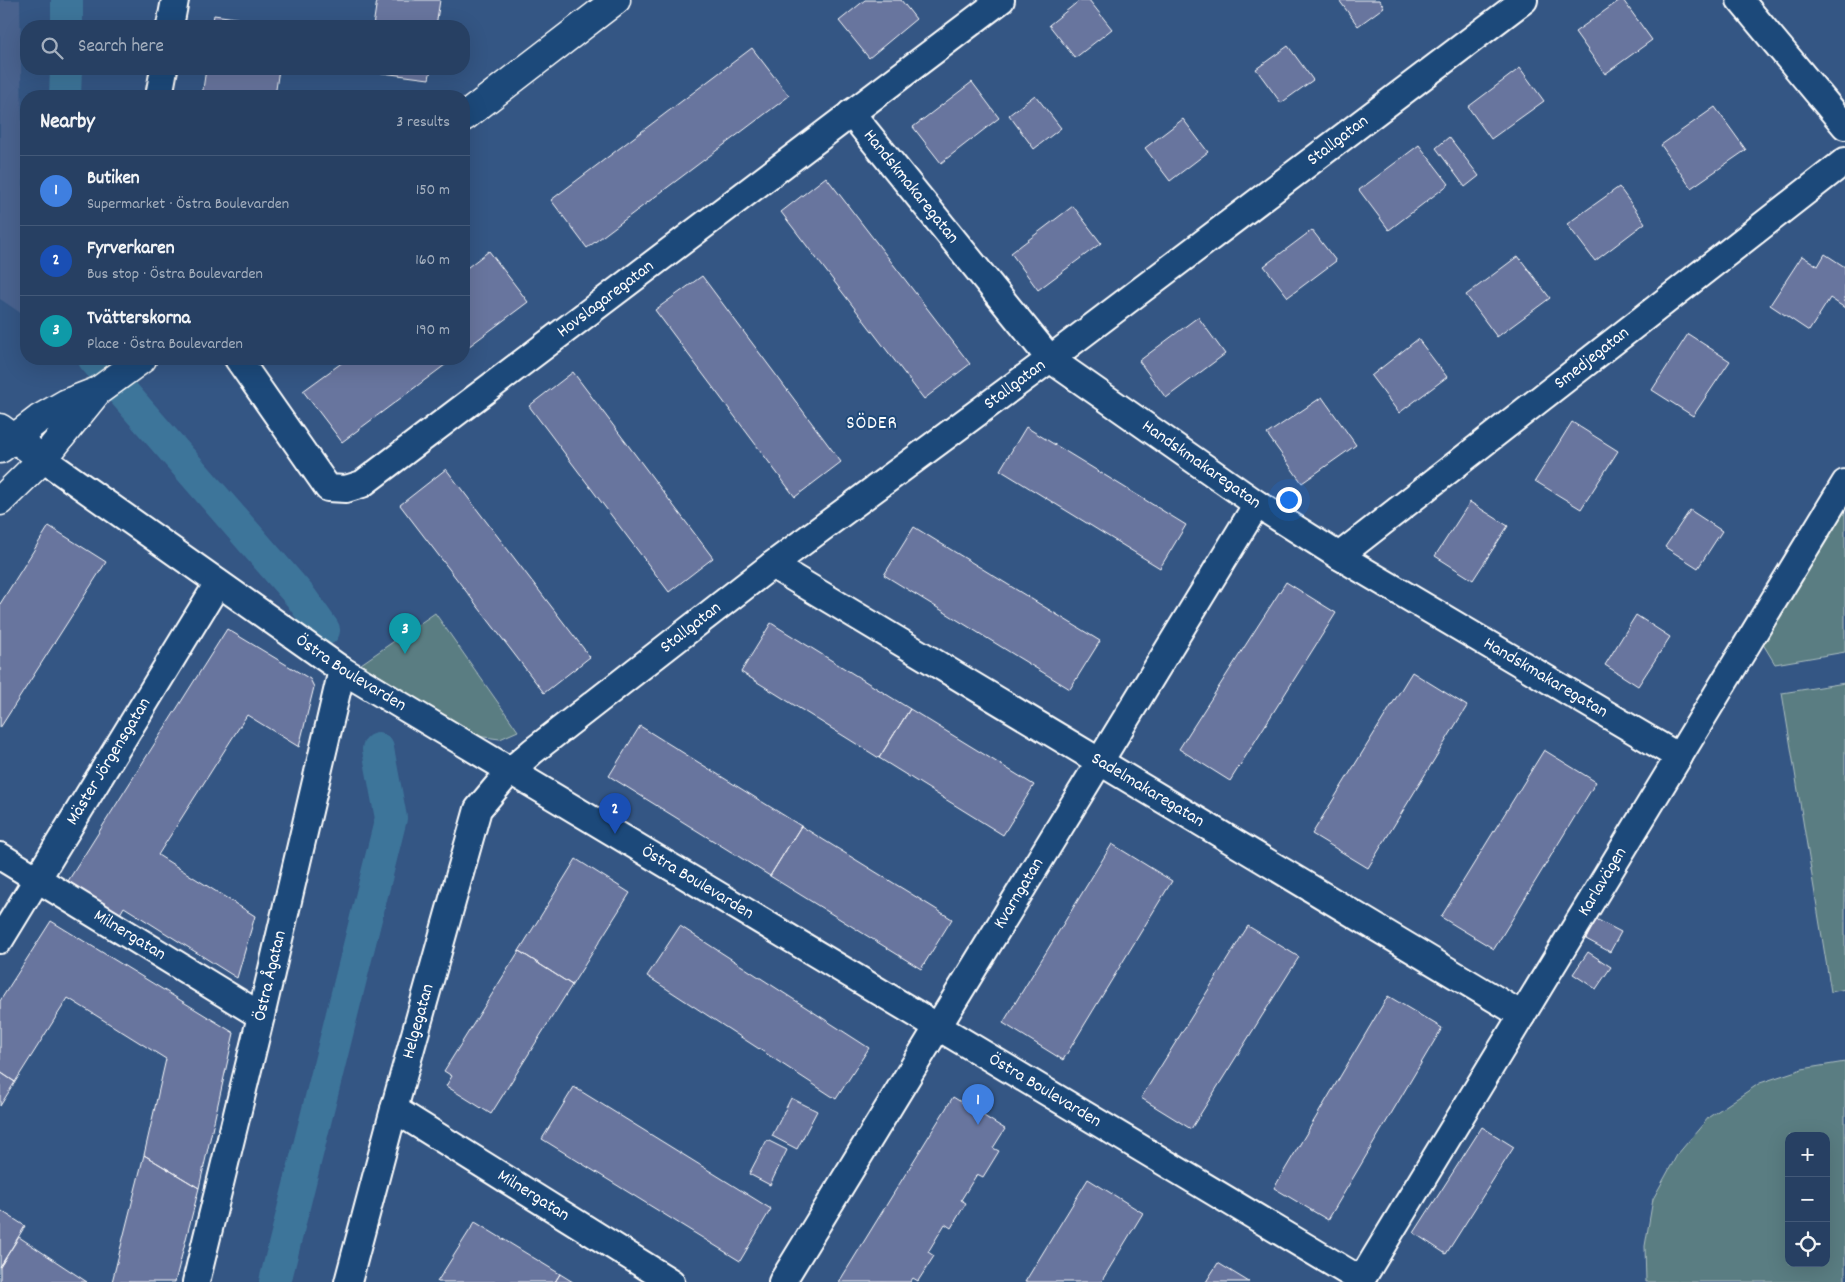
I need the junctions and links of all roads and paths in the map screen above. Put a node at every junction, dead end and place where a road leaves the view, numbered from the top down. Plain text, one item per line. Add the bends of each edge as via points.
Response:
1 (175, 0) edge
2 (616, 0) edge
3 (1001, 0) edge
4 (1524, 0) edge
5 (1740, 0) edge
6 (171, 20) edge
7 (163, 75) edge
8 (160, 90) edge
9 (470, 112) edge
10 (851, 113) junction
11 (1845, 126) edge
12 (1845, 161) edge
13 (1050, 359) junction
14 (134, 365) edge
15 (242, 365) edge
16 (98, 391) junction
17 (5, 438) edge
18 (44, 459) junction
19 (1845, 483) edge
20 (0, 500) edge
21 (1257, 504) junction
22 (1339, 556) junction
23 (772, 566) junction
24 (218, 583) junction
25 (342, 670) junction
26 (1679, 757) junction
27 (1099, 762) junction
28 (510, 771) junction
29 (0, 856) edge
30 (38, 878) junction
31 (0, 940) edge
32 (1522, 1015) junction
33 (260, 1016) junction
34 (937, 1027) junction
35 (394, 1109) junction
36 (1361, 1281) edge
37 (196, 1282) edge
38 (348, 1282) edge
39 (672, 1282) edge
40 (782, 1282) edge

1 - 6 street
2 - 9 main road
3 - 10 street, Hovslagaregatan
4 - 13 street, Stallgatan
5 - 11 street
7 - 8 street
10 - 13 street, Handskmakaregatan
10 - 15 street, Hovslagaregatan via 362,484 346,489 328,488
12 - 22 street, Smedjegatan
13 - 21 street, Handskmakaregatan
13 - 23 street, Stallgatan
14 - 16 main road
16 - 17 main road
16 - 18 main road
17 - 18 main road, Östra Boulevarden
18 - 20 main road
18 - 24 street, Östra Boulevarden
19 - 26 street, Karlavägen
21 - 22 street, Handskmakaregatan
21 - 27 street, Kvarngatan
22 - 26 street, Handskmakaregatan
23 - 27 street, Sadelmakaregatan
23 - 28 street, Stallgatan
24 - 25 street, Östra Boulevarden
24 - 30 street, Mäster Jörgensgatan
25 - 28 street, Östra Boulevarden
25 - 33 street, Östra Ågatan
26 - 32 street, Karlavägen
27 - 32 street, Sadelmakaregatan
27 - 34 street, Kvarngatan
28 - 34 street, Östra Boulevarden
28 - 35 street, Helgegatan via 478,809
29 - 30 street, Milnergatan
30 - 31 street, Mäster Jörgensgatan
30 - 33 street, Milnergatan
32 - 36 street, Karlavägen
33 - 37 street, Östra Ågatan
34 - 36 street, Östra Boulevarden
34 - 40 street, Kvarngatan
35 - 38 street, Helgegatan
35 - 39 street, Milnergatan

